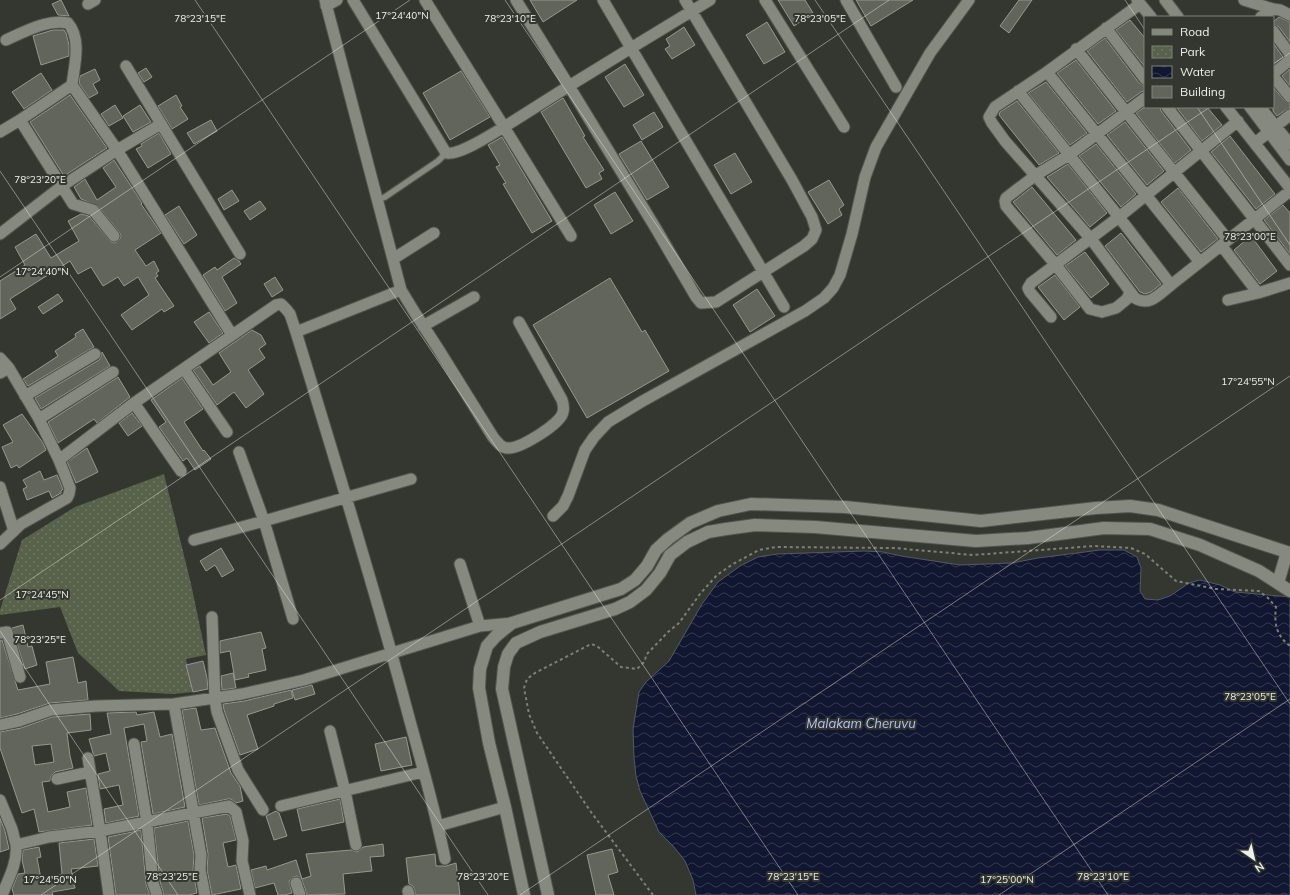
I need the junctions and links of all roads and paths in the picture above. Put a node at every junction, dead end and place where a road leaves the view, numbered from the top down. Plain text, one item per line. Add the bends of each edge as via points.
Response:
1 (337, 0) edge
2 (354, 0) edge
3 (426, 0) edge
4 (516, 0) edge
5 (603, 0) edge
6 (685, 0) edge
7 (710, 0) edge
8 (765, 0) edge
9 (846, 0) edge
10 (968, 0) edge
11 (1165, 0) edge
12 (1244, 0) edge
13 (1138, 2) edge
14 (325, 3) edge
15 (1272, 8) junction
16 (691, 11) junction
17 (1290, 15) edge
18 (1150, 16) edge
19 (1177, 16) edge
20 (1263, 16) edge
21 (1106, 28) junction
22 (1274, 32) edge
23 (6, 40) dead end
24 (630, 48) junction
25 (1076, 49) junction
26 (1290, 54) edge
27 (1290, 60) edge
28 (126, 66) dead end
29 (1047, 72) junction
30 (1274, 74) edge
31 (1274, 76) edge
32 (1144, 78) edge
33 (72, 85) junction
34 (569, 86) junction
35 (896, 87) dead end
36 (1018, 91) junction
37 (1290, 97) edge
38 (1144, 99) edge
39 (1168, 108) edge
40 (1227, 108) edge
41 (1251, 108) edge
42 (1261, 108) edge
43 (1126, 112) junction
44 (1290, 115) edge
45 (20, 120) junction
46 (1238, 121) junction
47 (161, 124) junction
48 (504, 126) junction
49 (844, 127) dead end
50 (1272, 129) junction
51 (0, 132) edge
52 (1097, 134) junction
53 (1255, 143) junction
54 (1290, 144) edge
55 (117, 150) junction
56 (1202, 151) junction
57 (446, 153) junction
58 (1068, 155) junction
59 (1290, 160) edge
60 (1174, 173) junction
61 (1036, 176) junction
62 (62, 186) junction
63 (1290, 189) edge
64 (1147, 195) junction
65 (377, 200) junction
66 (1119, 217) junction
67 (1254, 219) junction
68 (434, 233) dead end
69 (0, 234) edge
70 (114, 236) dead end
71 (571, 236) dead end
72 (1091, 239) junction
73 (1224, 242) junction
74 (240, 254) dead end
75 (393, 260) junction
76 (1199, 261) junction
77 (1055, 264) junction
78 (1290, 265) edge
79 (763, 272) junction
80 (1171, 284) junction
81 (1290, 284) edge
82 (401, 290) junction
83 (1130, 292) junction
84 (1258, 293) junction
85 (474, 297) dead end
86 (1228, 300) dead end
87 (784, 307) dead end
88 (1051, 318) dead end
89 (519, 322) dead end
90 (423, 326) junction
91 (296, 332) junction
92 (232, 335) junction
93 (96, 354) dead end
94 (0, 358) edge
95 (184, 369) junction
96 (4, 370) edge
97 (113, 372) dead end
98 (25, 396) junction
99 (134, 403) junction
100 (39, 419) junction
101 (227, 432) dead end
102 (239, 452) dead end
103 (59, 460) junction
104 (181, 471) dead end
105 (411, 479) dead end
106 (0, 487) edge
107 (346, 498) junction
108 (1158, 510) junction
109 (553, 516) dead end
110 (264, 521) junction
111 (1150, 529) junction
112 (681, 530) junction
113 (14, 531) junction
114 (194, 540) dead end
115 (688, 542) junction
116 (0, 544) edge
117 (1288, 552) edge
118 (460, 564) dead end
119 (1278, 583) junction
120 (621, 588) junction
121 (1290, 591) edge
122 (630, 602) junction
123 (212, 617) dead end
124 (293, 619) dead end
125 (512, 623) junction
126 (480, 626) junction
127 (0, 632) edge
128 (1290, 646) edge
129 (391, 653) junction
130 (20, 677) dead end
131 (215, 699) junction
132 (174, 704) junction
133 (0, 725) edge
134 (330, 731) dead end
135 (134, 744) dead end
136 (88, 758) dead end
137 (90, 772) junction
138 (423, 772) junction
139 (58, 778) dead end
140 (345, 791) junction
141 (0, 800) edge
142 (281, 806) dead end
143 (505, 807) junction
144 (262, 810) dead end
145 (192, 813) junction
146 (147, 823) junction
147 (438, 826) junction
148 (100, 831) junction
149 (16, 845) junction
150 (356, 845) dead end
151 (445, 859) dead end
152 (296, 883) dead end
153 (2, 895) edge
154 (109, 895) edge
155 (157, 895) edge
156 (205, 895) edge
157 (250, 895) edge
158 (300, 895) edge
159 (524, 895) edge
160 (548, 895) edge
161 (653, 895) edge

1 - 14 street
2 - 57 street
3 - 48 street
4 - 34 street
5 - 24 street
6 - 16 street
7 - 16 street
8 - 49 street
9 - 35 street
10 - 109 street via 930,53 876,147 865,177 840,275 833,288 824,298 805,311 608,422 585,450 568,496
11 - 19 street
12 - 15 street
13 - 18 street
13 - 21 street
14 - 65 street
15 - 17 street
15 - 20 street
16 - 24 street
16 - 79 street via 792,180 812,217 816,230 812,239 804,246
21 - 25 street
21 - 32 street
22 - 26 street
23 - 33 street via 52,23 68,23 74,31 76,50
24 - 34 street
24 - 79 street
25 - 29 street
25 - 43 street
27 - 30 street
28 - 47 street
29 - 36 street
29 - 52 street
31 - 37 street
33 - 45 street
33 - 55 street
34 - 48 street
34 - 79 street via 701,303 716,302
36 - 58 street
36 - 61 street via 995,107 989,117 995,129
38 - 43 street
39 - 56 street
40 - 46 street
41 - 50 street
42 - 50 street
43 - 52 street
43 - 60 street
44 - 50 street
45 - 51 street
45 - 62 street
46 - 53 street
46 - 56 street
47 - 55 street
47 - 74 street
48 - 57 street via 460,151
48 - 71 street
50 - 53 street
50 - 54 street
50 - 59 street
52 - 58 street
52 - 64 street
53 - 63 street
55 - 62 street
55 - 92 street
56 - 60 street
56 - 67 street
57 - 65 lane via 438,161
58 - 61 street
58 - 66 street
60 - 64 street
60 - 73 street
61 - 72 street
61 - 77 street via 1006,198 1006,206
62 - 69 street
62 - 70 street via 73,204 93,210
63 - 67 street
64 - 66 street
64 - 76 street
65 - 75 street
66 - 72 street
66 - 80 street
67 - 73 street
67 - 78 street
68 - 75 street
72 - 77 street
72 - 83 street
73 - 76 street
73 - 84 street
75 - 82 street
76 - 80 street
77 - 83 street via 1090,309 1102,312 1116,308 1127,299
77 - 88 street via 1028,288
79 - 87 street
80 - 83 street via 1146,302 1135,298
81 - 84 street
82 - 90 street
82 - 91 street
84 - 86 street
85 - 90 street
89 - 90 street via 562,400 564,412 555,425 519,446 509,448 500,446 493,437
91 - 92 street via 290,314 281,304
91 - 107 street
92 - 95 street
93 - 98 street
94 - 96 street
95 - 99 street
95 - 101 street
96 - 98 street
97 - 100 street
98 - 100 street
99 - 103 street
99 - 104 street
100 - 103 street
102 - 110 street
103 - 113 street via 70,488 67,498 21,524
105 - 107 street
106 - 113 street
107 - 110 street
107 - 129 street
108 - 111 street
108 - 112 street via 1130,506 1096,508 981,521 845,507 751,504 718,511 690,523
108 - 117 street
110 - 114 street
110 - 124 street
111 - 115 street via 1104,528 1028,538 976,541 815,526 755,525 708,532
111 - 119 street via 1200,545 1259,571
112 - 115 street
112 - 120 street via 656,550 635,580
113 - 116 street
115 - 122 street via 670,555 646,590
117 - 119 street
118 - 126 street
119 - 121 street
120 - 122 street
120 - 125 street
122 - 160 street via 540,632 516,643 508,654 504,666 502,689
123 - 131 street
125 - 126 street
125 - 143 street via 487,646 480,669 479,688 488,743
126 - 129 street
127 - 130 street via 7,632
128 - 161 path via 1282,640 1277,628 1276,607 1259,591 1216,589 1176,581 1145,554 1131,548 1094,546 973,555 894,548 776,547 759,550 716,575 679,623 646,655 645,661 637,669 621,667 597,646 591,644 535,673 527,680 524,688 529,714 537,732 591,812
129 - 131 street via 304,680
129 - 138 street
131 - 132 street
131 - 144 street via 221,725 238,770
132 - 133 street via 51,710
132 - 145 street
134 - 140 street
135 - 146 street
136 - 137 street
137 - 139 street
137 - 148 street
138 - 140 street
138 - 147 street
140 - 142 street
140 - 150 street
141 - 149 street
143 - 147 street
143 - 159 street
145 - 146 street
145 - 156 street via 201,855 200,870
145 - 157 street via 229,806 234,809 243,841 242,861
146 - 148 street
146 - 155 street
147 - 151 street
148 - 149 street via 49,837
148 - 154 street
149 - 153 street via 15,861
152 - 158 street

